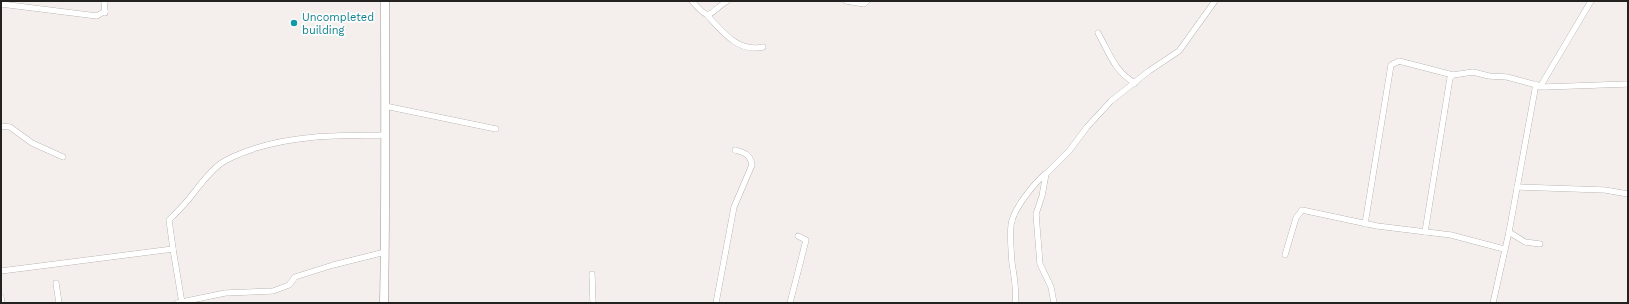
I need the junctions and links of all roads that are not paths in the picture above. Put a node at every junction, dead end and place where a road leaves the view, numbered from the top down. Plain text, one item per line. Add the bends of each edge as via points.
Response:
1 (104, 1) edge
2 (385, 1) edge
3 (692, 1) edge
4 (727, 1) edge
5 (846, 1) edge
6 (867, 1) edge
7 (1215, 1) edge
8 (1591, 1) edge
9 (1, 4) edge
10 (707, 15) junction
11 (1098, 33) dead end
12 (764, 47) dead end
13 (1453, 75) junction
14 (1135, 83) junction
15 (1628, 84) edge
16 (1538, 85) junction
17 (384, 106) junction
18 (1, 126) edge
19 (496, 129) dead end
20 (386, 136) junction
21 (735, 150) dead end
22 (63, 157) dead end
23 (1046, 174) junction
24 (1517, 187) junction
25 (1628, 193) edge
26 (1365, 224) junction
27 (1425, 232) junction
28 (1509, 232) junction
29 (798, 236) dead end
30 (1540, 244) dead end
31 (173, 249) junction
32 (1504, 249) junction
33 (385, 252) junction
34 (1286, 255) dead end
35 (1, 271) edge
36 (592, 274) dead end
37 (56, 283) dead end
38 (1, 297) edge
39 (180, 302) edge
40 (2, 303) edge
41 (59, 303) edge
42 (384, 303) edge
43 (593, 303) edge
44 (716, 303) edge
45 (790, 303) edge
46 (1015, 303) edge
47 (1054, 303) edge
48 (1493, 303) edge

1 - 9 street via 105,12 97,16
2 - 17 main road
3 - 10 street
4 - 10 street
5 - 6 street via 864,4
7 - 14 street via 1179,51
8 - 16 street
10 - 12 street via 740,45 754,49
11 - 14 street via 1117,69 1124,77
13 - 16 street via 1473,72
13 - 26 street via 1399,61 1391,65
13 - 27 street via 1450,78
14 - 23 street via 1111,101
15 - 16 street via 1552,88
16 - 24 street
17 - 19 street
17 - 20 main road
18 - 22 street via 10,127 32,143
20 - 31 street via 297,138 237,154 220,164 204,179 168,220
20 - 33 main road
21 - 44 street via 747,154 752,165 734,207
23 - 46 street via 1034,184 1011,224
23 - 47 street via 1036,214 1040,264 1051,287
24 - 25 street
24 - 28 street
26 - 27 street
26 - 34 street via 1302,210 1296,218
27 - 32 street via 1451,235
28 - 30 street via 1525,242
28 - 32 street
29 - 45 street via 806,240
31 - 35 street
31 - 39 street
32 - 48 street
33 - 39 street via 295,277 289,285 273,291 231,292
33 - 42 main road
36 - 43 street
37 - 41 street
38 - 40 street

